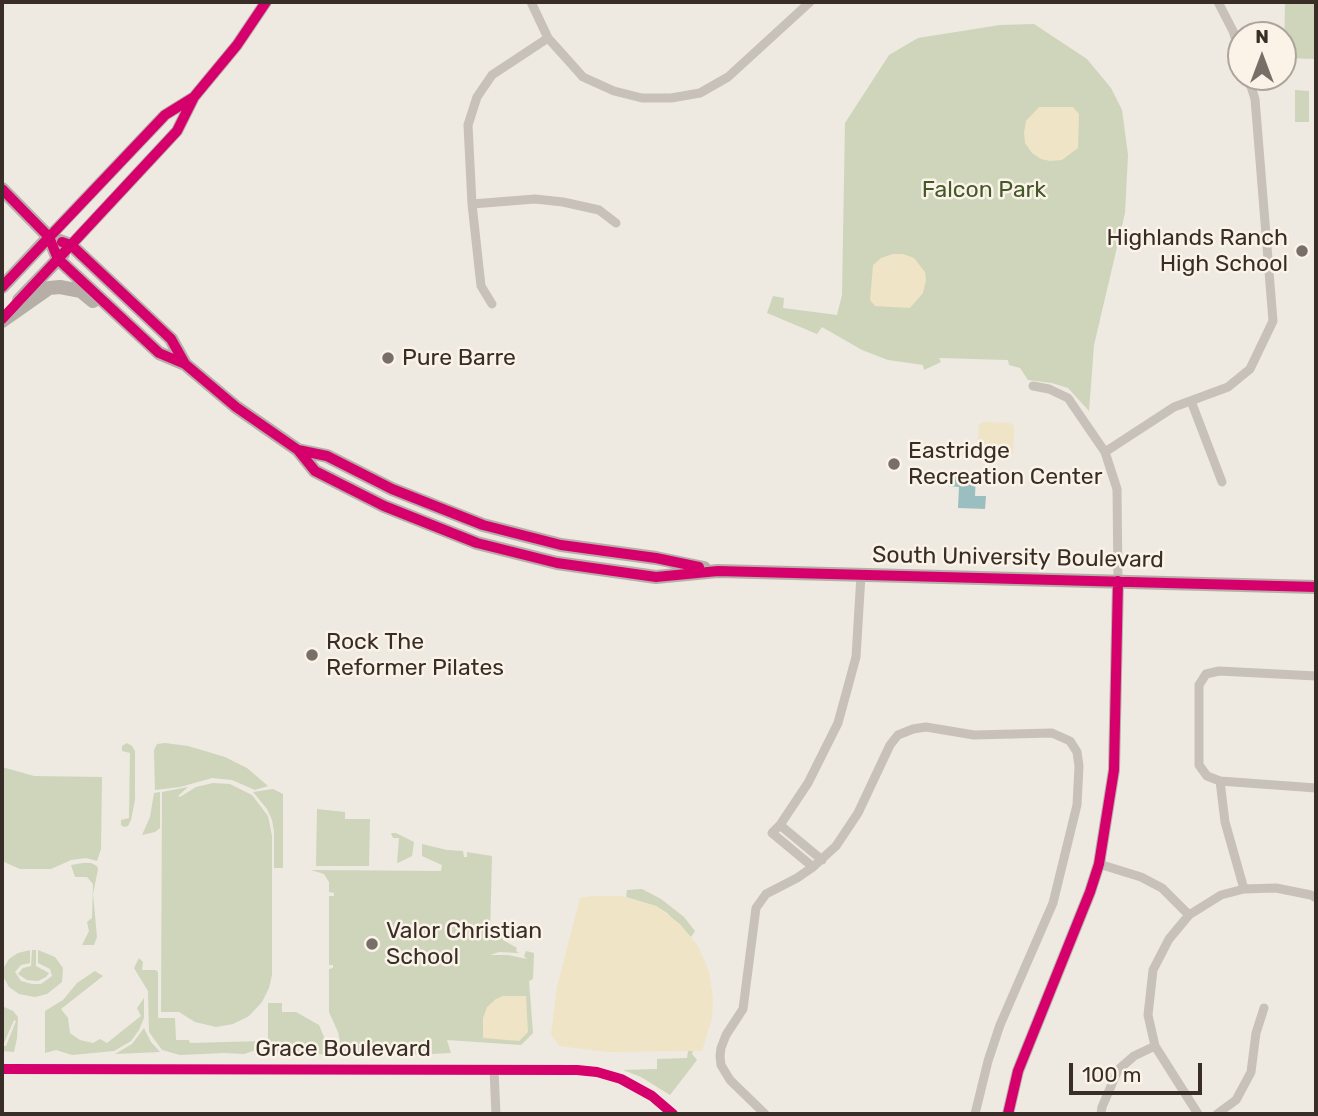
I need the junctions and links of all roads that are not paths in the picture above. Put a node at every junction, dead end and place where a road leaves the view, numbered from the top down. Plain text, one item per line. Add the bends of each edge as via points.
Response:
1 (266, 2) edge
2 (531, 2) edge
3 (810, 2) edge
4 (1217, 2) edge
5 (1227, 21) edge
6 (548, 38) junction
7 (1252, 91) edge
8 (194, 97) junction
9 (2, 190) edge
10 (472, 204) junction
11 (616, 223) dead end
12 (50, 237) junction
13 (71, 245) junction
14 (58, 259) junction
15 (2, 288) edge
16 (492, 304) dead end
17 (121, 317) junction
18 (2, 320) edge
19 (185, 364) junction
20 (1033, 386) dead end
21 (1191, 401) junction
22 (298, 450) junction
23 (1105, 452) junction
24 (1222, 482) dead end
25 (396, 511) junction
26 (467, 519) junction
27 (718, 571) junction
28 (861, 575) junction
29 (1118, 581) junction
30 (1316, 587) edge
31 (1316, 676) edge
32 (1220, 780) junction
33 (1316, 788) edge
34 (780, 825) junction
35 (822, 860) junction
36 (1099, 864) junction
37 (813, 867) junction
38 (1244, 889) junction
39 (1316, 898) edge
40 (1189, 915) junction
41 (1264, 1008) dead end
42 (1154, 1046) junction
43 (2, 1069) edge
44 (494, 1070) junction
45 (496, 1114) edge
46 (673, 1114) edge
47 (765, 1114) edge
48 (975, 1114) edge
49 (1009, 1114) edge
50 (1101, 1114) edge
51 (1198, 1114) edge
52 (1217, 1114) edge

1 - 8 main road
2 - 6 street
3 - 6 street via 728,76 700,93 671,98 642,98 583,77
4 - 5 street
6 - 10 street via 492,75 477,97 468,125
7 - 21 street via 1273,321 1250,369 1228,387
8 - 12 main road via 165,115
8 - 13 main road via 177,131
9 - 12 main road, South University Boulevard
10 - 11 street via 536,199 563,202 599,210
10 - 16 street via 481,286
12 - 13 main road, South University Boulevard
12 - 14 main road, South University Boulevard
12 - 15 main road
13 - 14 main road
13 - 19 main road, South University Boulevard via 172,339
14 - 17 main road, South University Boulevard
14 - 18 main road
17 - 18 main road via 106,312 80,291 60,287 39,293
17 - 19 main road, South University Boulevard via 159,353
19 - 22 main road, South University Boulevard
20 - 23 street via 1069,398
21 - 23 street via 1174,407
21 - 24 street
22 - 25 main road, South University Boulevard via 315,471
22 - 26 main road, South University Boulevard via 327,456
23 - 29 street via 1117,489
25 - 26 main road via 423,512 454,524
25 - 27 main road, South University Boulevard via 477,542 557,563 656,576
26 - 27 main road, South University Boulevard via 561,545
27 - 28 main road, South University Boulevard
28 - 29 main road, South University Boulevard
28 - 34 street via 856,657 838,723 808,783
29 - 30 main road, South University Boulevard
29 - 36 main road via 1114,770
31 - 32 street via 1206,674 1199,685 1199,765 1207,776
32 - 33 street
32 - 38 street via 1225,822
34 - 35 street
34 - 37 street via 772,834
35 - 37 street
35 - 48 street via 858,813 890,745 905,732 926,727 974,735 1052,733 1070,741 1077,752 1077,805 1053,903 1000,1025
36 - 40 street via 1162,887
36 - 49 main road via 1018,1071
37 - 47 street via 766,894 757,908 743,1009 721,1048 724,1073
38 - 39 street via 1276,888
38 - 40 street via 1221,895
40 - 42 street via 1168,939 1153,970 1148,1015
41 - 52 street via 1251,1072 1236,1100
42 - 50 street via 1118,1070
42 - 51 street
43 - 44 street, Grace Boulevard
44 - 45 street
44 - 46 street, Grace Boulevard via 597,1072 652,1096

